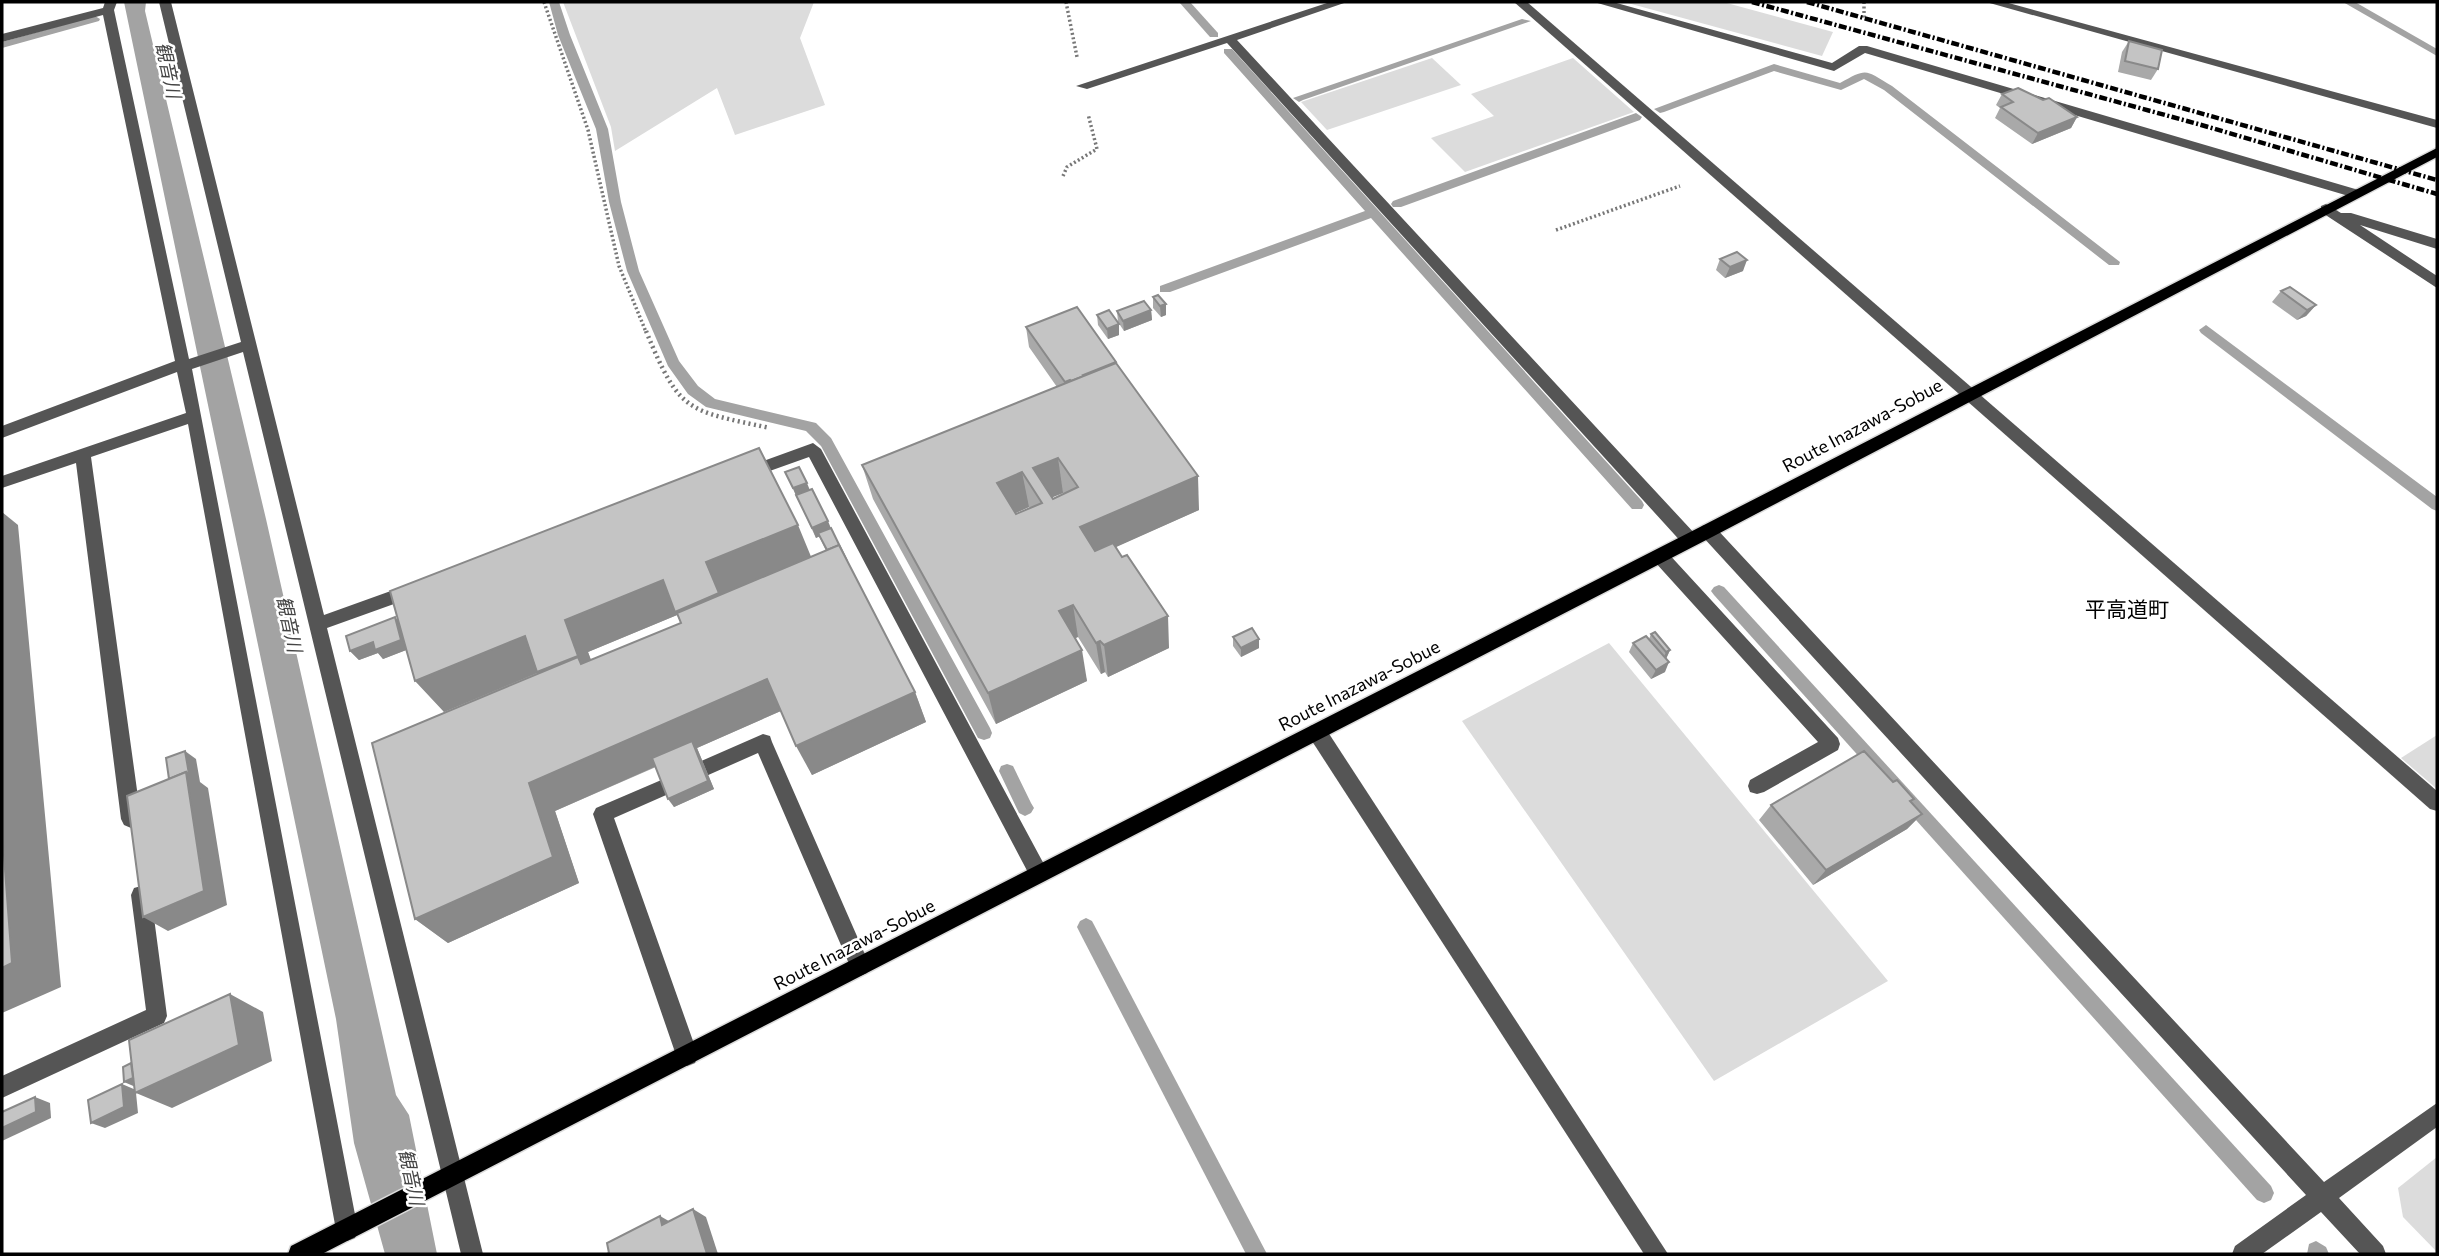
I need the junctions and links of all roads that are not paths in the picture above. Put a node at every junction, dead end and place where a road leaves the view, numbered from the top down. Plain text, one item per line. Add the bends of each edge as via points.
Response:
1 (165, 2) edge
2 (1341, 2) edge
3 (1520, 2) edge
4 (1600, 2) edge
5 (1993, 2) edge
6 (109, 6) edge
7 (2, 38) edge
8 (1229, 38) junction
9 (1082, 86) dead end
10 (2437, 124) edge
11 (2437, 152) edge
12 (2357, 194) junction
13 (2326, 209) junction
14 (2437, 244) edge
15 (2437, 283) edge
16 (241, 347) junction
17 (188, 364) junction
18 (1970, 395) junction
19 (194, 416) junction
20 (2, 432) edge
21 (83, 454) junction
22 (734, 477) edge
23 (2, 482) edge
24 (1699, 536) junction
25 (1660, 556) junction
26 (435, 583) edge
27 (318, 624) junction
28 (1317, 732) junction
29 (706, 768) edge
30 (666, 786) edge
31 (1756, 786) dead end
32 (2437, 803) edge
33 (134, 838) edge
34 (1039, 874) junction
35 (139, 879) edge
36 (860, 966) junction
37 (687, 1055) junction
38 (2, 1087) edge
39 (2437, 1114) edge
40 (447, 1178) junction
41 (2322, 1197) junction
42 (355, 1226) junction
43 (326, 1248) edge
44 (299, 1254) edge
45 (472, 1254) edge
46 (1657, 1254) edge
47 (2243, 1254) edge
48 (2375, 1254) edge

1 - 16 street
2 - 8 street
3 - 18 street
4 - 12 street via 1834,67 1863,49
5 - 10 street
6 - 7 street
6 - 17 street
8 - 9 street
8 - 24 street
11 - 12 main road, Route Inazawa-Sobue
12 - 13 main road, Route Inazawa-Sobue
13 - 14 street
13 - 15 street
13 - 18 main road, Route Inazawa-Sobue
16 - 17 street
16 - 27 street
17 - 19 street
17 - 20 street
18 - 24 main road, Route Inazawa-Sobue
18 - 32 street
19 - 21 street
19 - 42 street
21 - 23 street
21 - 33 street
22 - 34 street via 813,449
24 - 25 main road, Route Inazawa-Sobue
24 - 41 street
25 - 28 main road, Route Inazawa-Sobue
25 - 31 street via 1831,744
26 - 27 street
27 - 40 street
28 - 34 main road, Route Inazawa-Sobue
28 - 46 street
29 - 36 street via 763,742
30 - 37 street via 603,814
34 - 36 main road, Route Inazawa-Sobue
35 - 38 street via 157,1016
36 - 37 main road, Route Inazawa-Sobue
37 - 40 main road, Route Inazawa-Sobue
39 - 41 street
40 - 42 main road, Route Inazawa-Sobue
40 - 45 street
41 - 47 street
41 - 48 street
42 - 43 main road, Route Inazawa-Sobue
43 - 44 main road, Route Inazawa-Sobue

